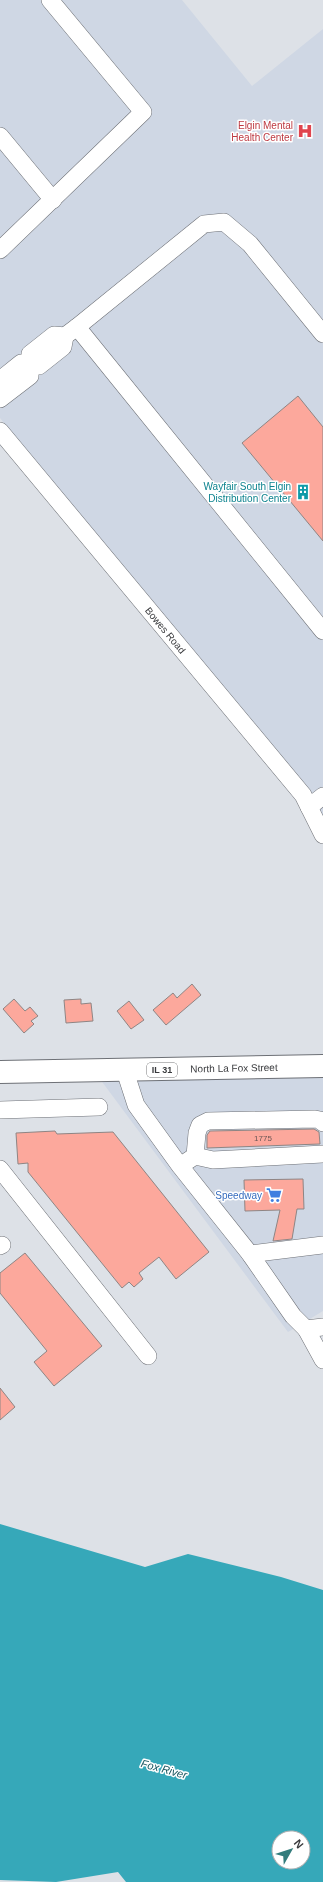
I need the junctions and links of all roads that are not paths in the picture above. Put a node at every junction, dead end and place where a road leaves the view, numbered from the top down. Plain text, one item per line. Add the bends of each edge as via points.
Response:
1 (50, 0) edge
2 (0, 136) edge
3 (53, 200) junction
4 (0, 250) edge
5 (71, 331) junction
6 (323, 334) edge
7 (30, 365) junction
8 (0, 380) edge
9 (0, 400) edge
10 (0, 431) edge
11 (323, 631) edge
12 (323, 796) edge
13 (309, 807) junction
14 (323, 835) edge
15 (323, 1066) edge
16 (0, 1071) edge
17 (125, 1071) junction
18 (99, 1108) dead end
19 (0, 1110) edge
20 (323, 1124) edge
21 (323, 1154) edge
22 (195, 1156) junction
23 (180, 1166) junction
24 (0, 1169) edge
25 (323, 1245) edge
26 (250, 1254) junction
27 (323, 1327) edge
28 (306, 1328) junction
29 (148, 1356) dead end
30 (323, 1360) edge

1 - 3 street via 143,112
2 - 3 street
3 - 4 street
5 - 6 street via 204,224 224,222 250,244
5 - 7 street via 63,347 39,366
5 - 11 street
7 - 8 street via 21,363
7 - 9 street via 30,376
10 - 13 street, Bowes Road via 303,795
12 - 13 street
13 - 14 street, Bowes Road
15 - 17 main road, North La Fox Street / IL 31
16 - 17 main road, North La Fox Street / IL 31
17 - 23 street via 136,1105
18 - 19 street
20 - 22 street via 315,1118 208,1122 200,1125 196,1133
21 - 22 street via 213,1160
22 - 23 street
23 - 26 street
24 - 29 street
25 - 26 street
26 - 28 street via 293,1316
27 - 28 street
28 - 30 street

